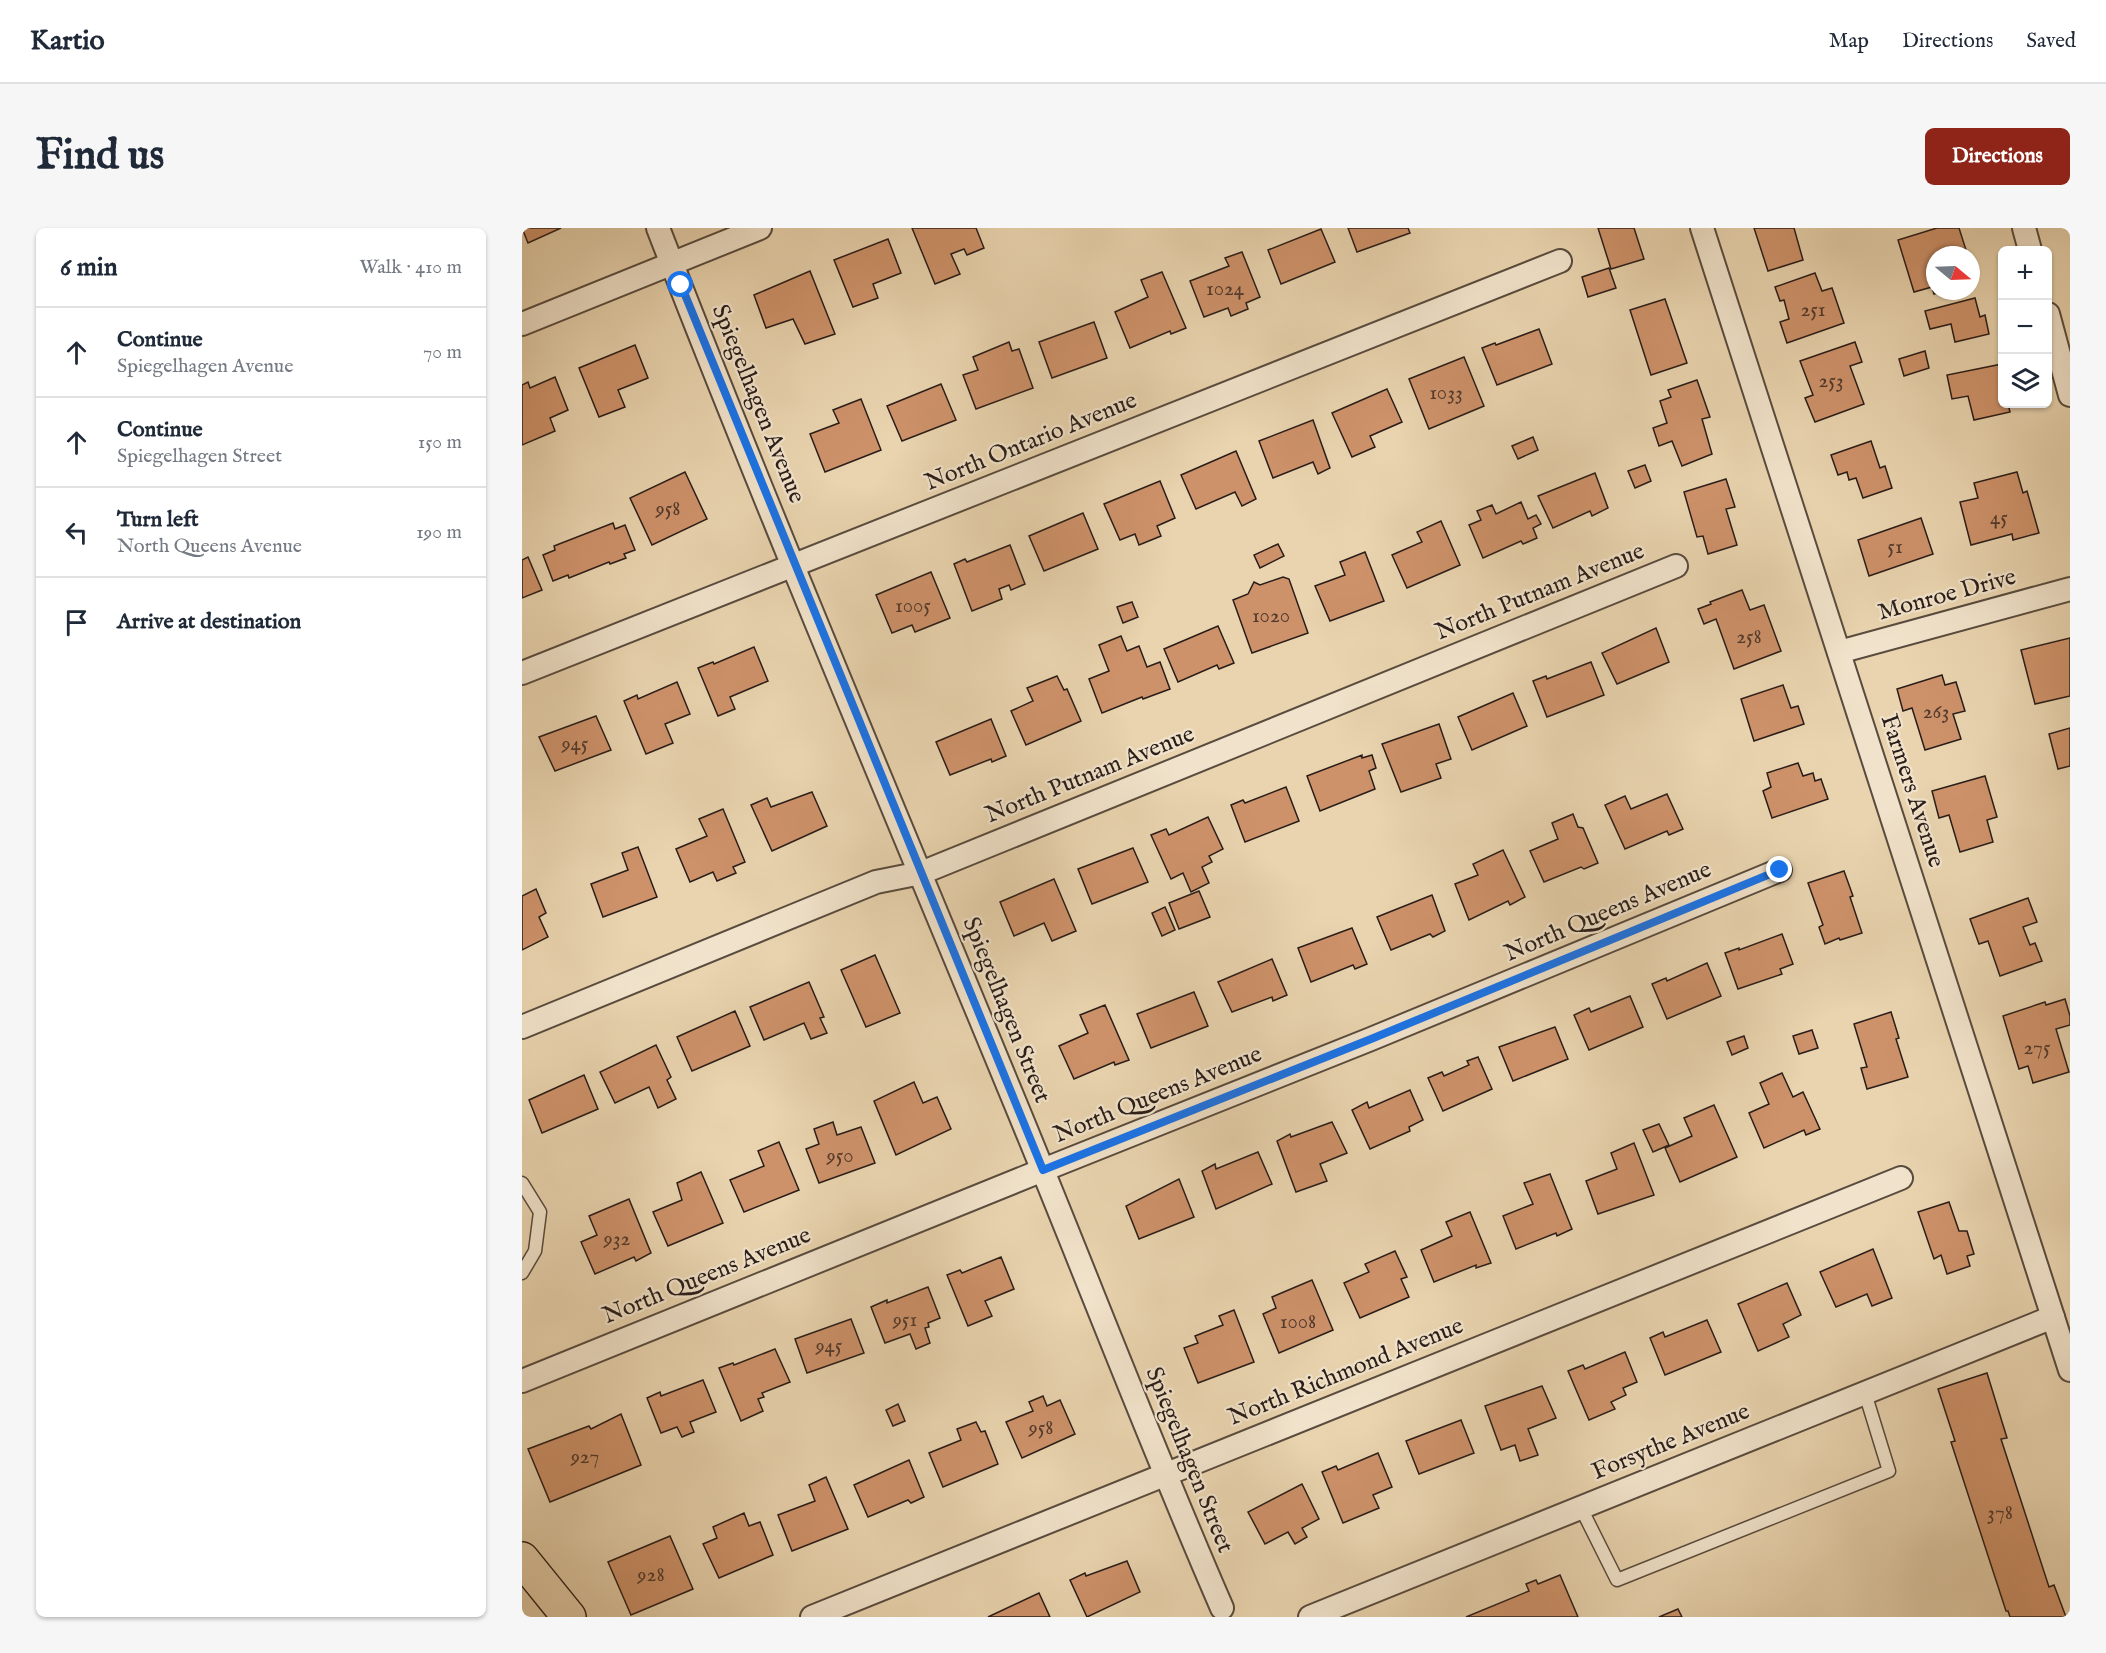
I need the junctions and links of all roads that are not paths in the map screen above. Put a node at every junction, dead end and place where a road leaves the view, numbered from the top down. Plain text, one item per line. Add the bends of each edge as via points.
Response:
1 (658, 228) edge
2 (760, 228) edge
3 (1702, 228) edge
4 (2024, 228) edge
5 (2029, 246) edge
6 (1560, 261) dead end
7 (672, 263) junction
8 (522, 324) edge
9 (2052, 329) edge
10 (2070, 395) edge
11 (794, 565) junction
12 (1676, 566) dead end
13 (2070, 589) edge
14 (1839, 652) junction
15 (522, 673) edge
16 (1780, 870) dead end
17 (921, 873) junction
18 (522, 1027) edge
19 (1043, 1170) junction
20 (1901, 1178) dead end
21 (522, 1182) edge
22 (522, 1273) edge
23 (2053, 1317) junction
24 (2070, 1370) edge
25 (522, 1381) edge
26 (1865, 1393) junction
27 (1164, 1474) junction
28 (1581, 1508) junction
29 (522, 1559) edge
30 (1222, 1608) dead end
31 (569, 1617) edge
32 (812, 1617) edge
33 (1310, 1617) edge

1 - 7 street
2 - 7 street
3 - 14 street, Farmers Avenue
4 - 5 street
6 - 11 street, North Ontario Avenue
7 - 8 street
7 - 11 street, Spiegelhagen Avenue
9 - 10 street
11 - 15 street, North Ontario Avenue
11 - 17 street, Spiegelhagen Street
12 - 17 street, North Putnam Avenue
13 - 14 street, Monroe Drive
14 - 23 street, Farmers Avenue
16 - 19 street, North Queens Avenue via 1383,1035
17 - 18 street, North Putnam Avenue via 876,882
17 - 19 street, Spiegelhagen Street
19 - 25 street, North Queens Avenue
19 - 27 street, Spiegelhagen Street
20 - 27 street, North Richmond Avenue
21 - 22 lane via 540,1212 535,1251
23 - 24 street, Farmers Avenue
23 - 26 street, Forsythe Avenue
26 - 28 street, Forsythe Avenue
26 - 28 lane via 1889,1471 1617,1580
27 - 30 street, Spiegelhagen Street
27 - 32 street, North Richmond Avenue
28 - 33 street, Forsythe Avenue
29 - 31 highway

